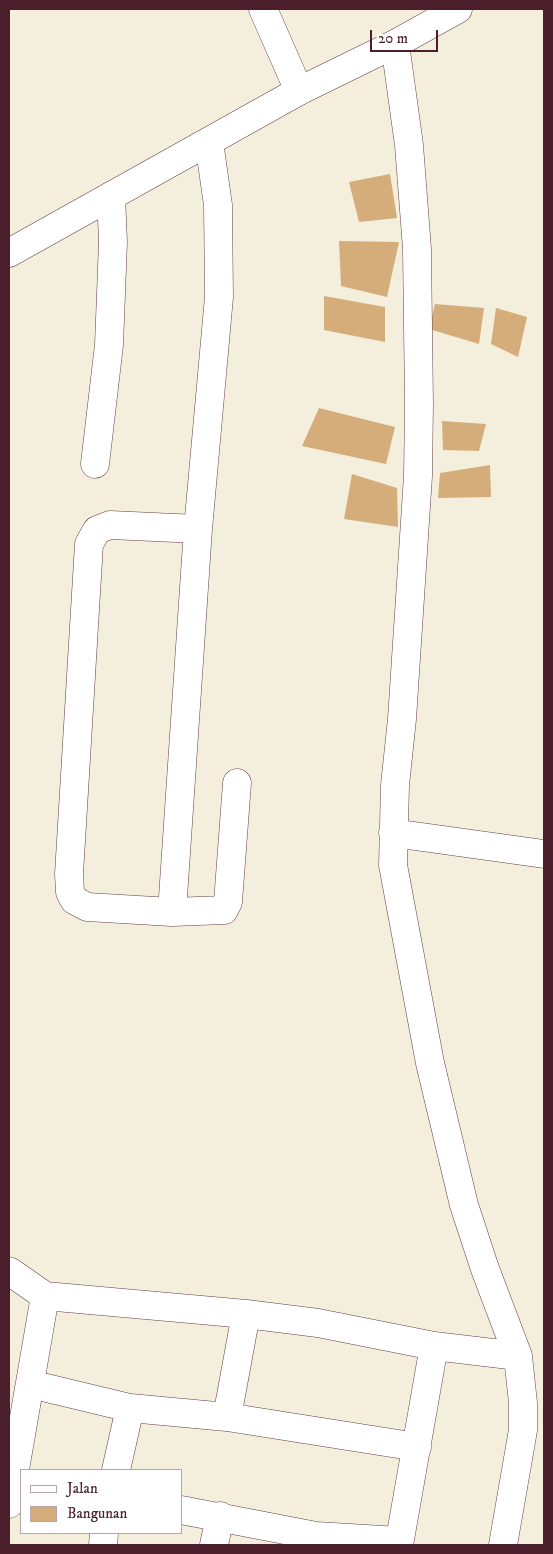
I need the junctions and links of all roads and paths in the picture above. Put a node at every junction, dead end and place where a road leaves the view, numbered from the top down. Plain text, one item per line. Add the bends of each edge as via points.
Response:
1 (263, 9) edge
2 (458, 9) edge
3 (395, 44) junction
4 (299, 91) junction
5 (209, 142) junction
6 (111, 196) junction
7 (9, 253) edge
8 (96, 464) dead end
9 (198, 529) junction
10 (237, 783) dead end
11 (393, 833) junction
12 (544, 854) edge
13 (172, 912) junction
14 (9, 1271) edge
15 (45, 1296) junction
16 (246, 1314) junction
17 (434, 1346) junction
18 (518, 1356) junction
19 (30, 1384) junction
20 (130, 1408) junction
21 (227, 1417) junction
22 (417, 1447) junction
23 (116, 1469) edge
24 (9, 1504) edge
25 (182, 1510) edge
26 (220, 1516) junction
27 (315, 1541) edge
28 (399, 1543) edge
29 (214, 1545) edge
30 (503, 1545) edge

1 - 4 street
2 - 3 street
3 - 4 street
3 - 11 street via 409,145 417,249 419,413 412,580
4 - 5 street
5 - 6 street
5 - 9 street via 218,205 219,297
6 - 7 street
6 - 8 street via 113,242 109,344
9 - 13 street
9 - 13 street via 110,525 93,535 88,553 70,892 80,905 87,907
10 - 13 street via 226,907 221,911
11 - 12 street
11 - 18 street via 393,865 430,1063 450,1148 479,1251
14 - 15 street
15 - 16 street
15 - 19 street
16 - 17 street via 318,1323
16 - 21 street
17 - 18 street
17 - 22 street
18 - 30 street via 523,1430
19 - 20 street
19 - 24 street
20 - 21 street
20 - 23 street
21 - 22 street
22 - 28 street
25 - 26 street
26 - 27 street
26 - 29 street
27 - 28 street

